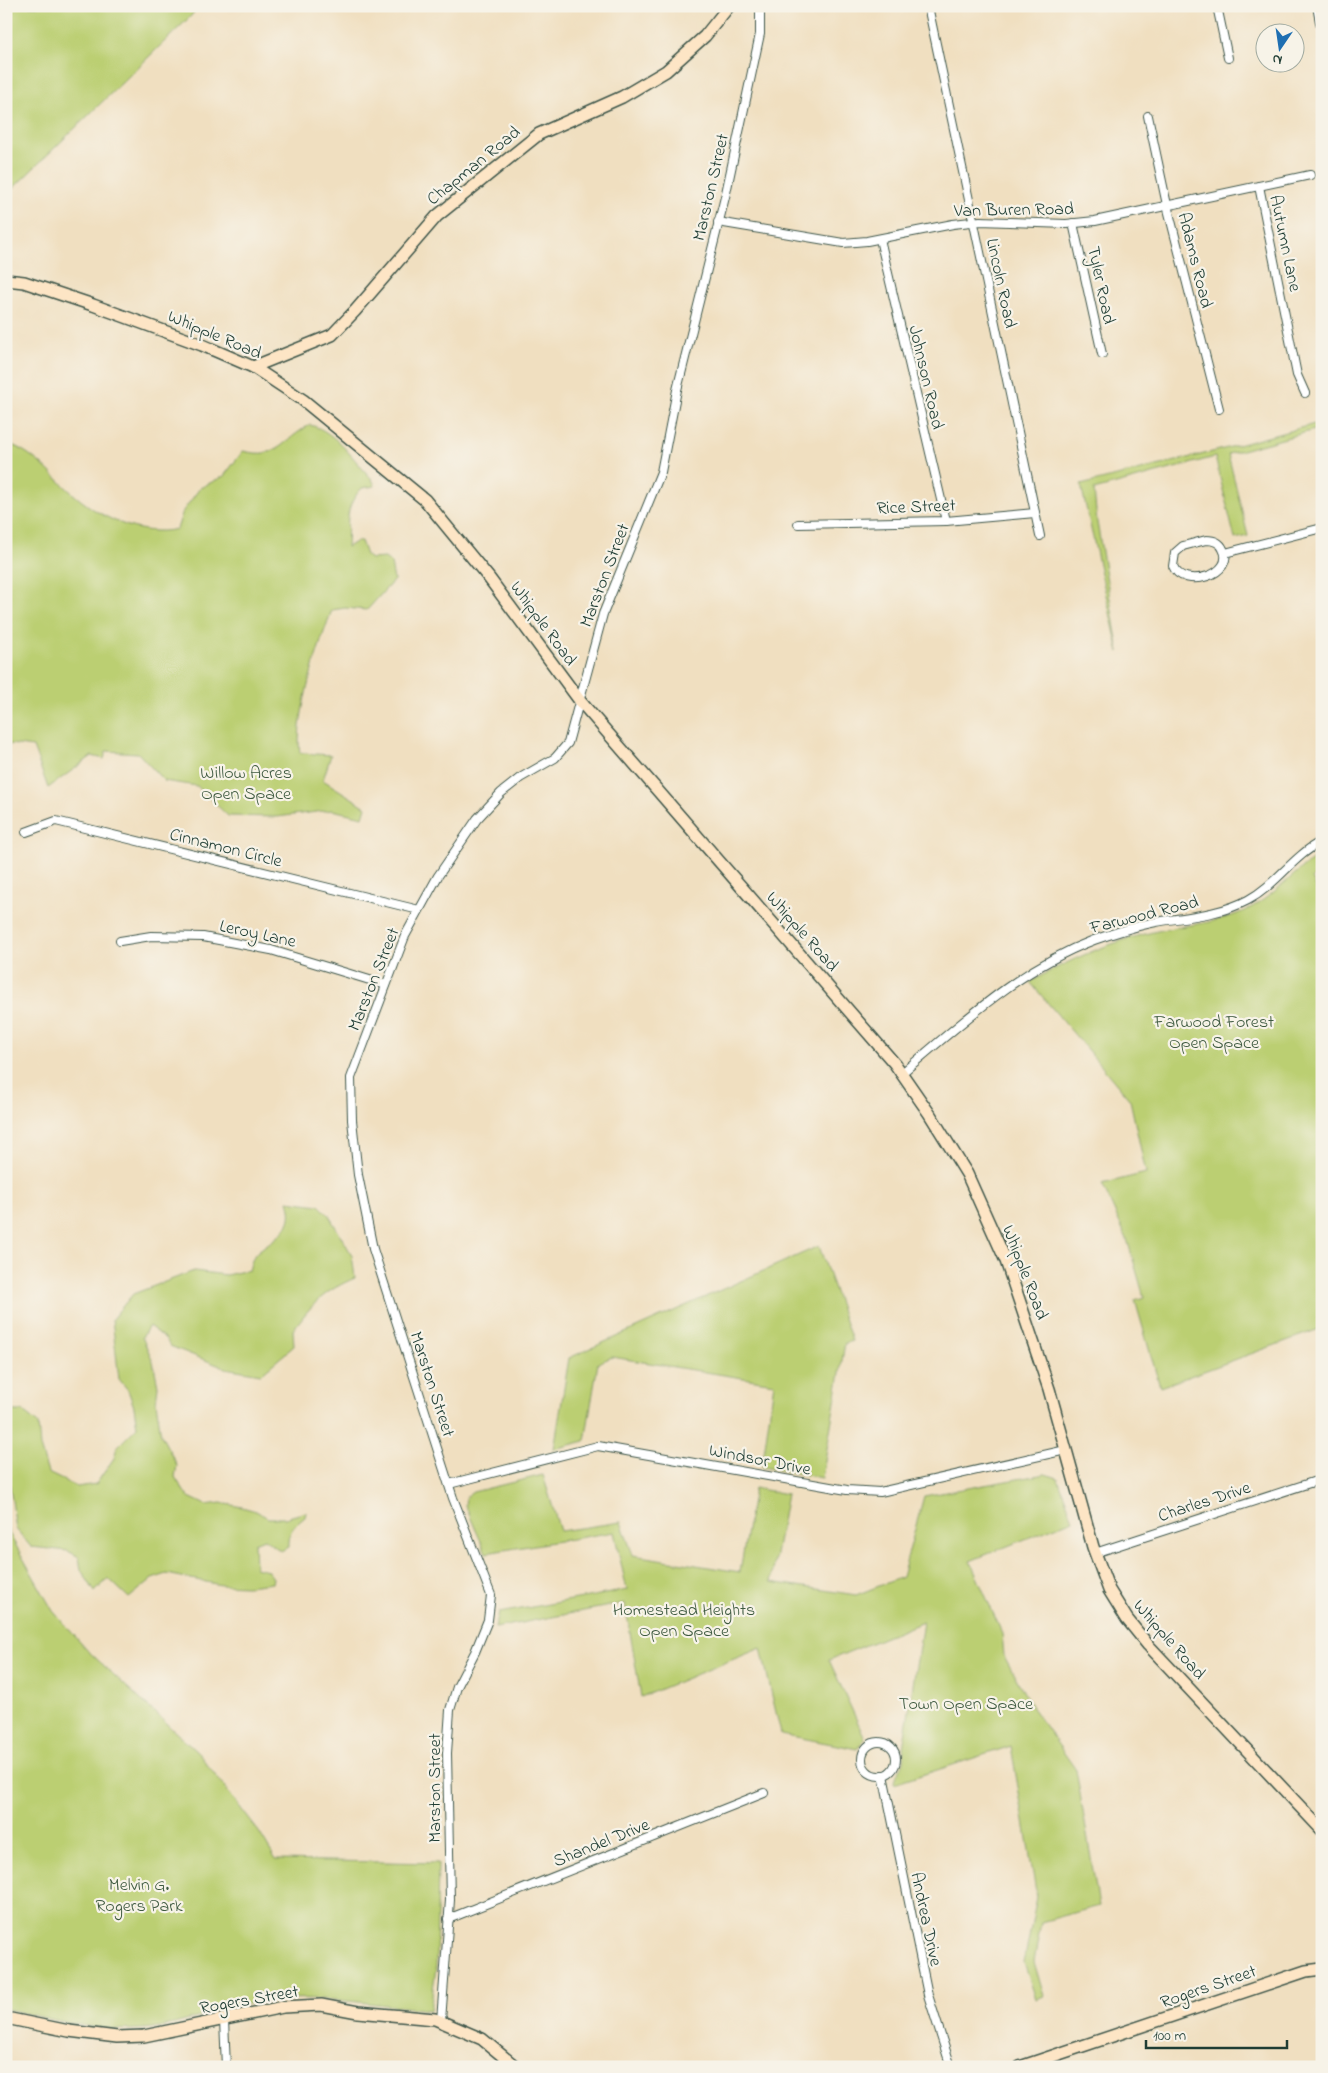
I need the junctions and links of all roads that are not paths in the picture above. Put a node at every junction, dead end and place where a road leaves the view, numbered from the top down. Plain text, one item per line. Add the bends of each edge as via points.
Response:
1 (729, 6) edge
2 (760, 6) edge
3 (928, 6) edge
4 (1217, 6) edge
5 (1317, 6) edge
6 (1322, 33) edge
7 (1228, 58) dead end
8 (1148, 116) dead end
9 (1310, 175) dead end
10 (1259, 186) junction
11 (1167, 205) junction
12 (718, 222) junction
13 (974, 222) junction
14 (1073, 223) junction
15 (880, 239) junction
16 (6, 280) edge
17 (1102, 354) dead end
18 (252, 367) junction
19 (1305, 394) dead end
20 (1219, 409) dead end
21 (1035, 513) junction
22 (946, 521) junction
23 (798, 524) dead end
24 (1322, 528) edge
25 (1040, 536) dead end
26 (1225, 552) junction
27 (580, 701) junction
28 (26, 832) dead end
29 (1322, 841) edge
30 (419, 910) junction
31 (120, 941) dead end
32 (386, 984) junction
33 (902, 1073) junction
34 (1066, 1450) junction
35 (1322, 1478) edge
36 (449, 1484) junction
37 (1095, 1553) junction
38 (883, 1775) junction
39 (764, 1793) dead end
40 (1322, 1830) edge
41 (448, 1919) junction
42 (1322, 1969) edge
43 (6, 2018) edge
44 (224, 2020) junction
45 (441, 2021) junction
46 (226, 2067) edge
47 (516, 2067) edge
48 (951, 2067) edge
49 (1020, 2067) edge

1 - 18 main road, Chapman Road via 705,36 666,71 622,97 539,134 437,216 332,335
2 - 12 street, Marston Street via 760,34
3 - 13 street, Lincoln Road
4 - 7 street
5 - 6 street
8 - 11 street, Adams Road
9 - 10 street, Van Buren Road
10 - 11 street, Van Buren Road
10 - 19 street, Autumn Lane via 1298,375
11 - 14 street, Van Buren Road
11 - 20 street, Adams Road
12 - 15 street, Van Buren Road via 843,243
12 - 27 street, Marston Street via 661,472 603,614
13 - 14 street, Van Buren Road
13 - 15 street, Van Buren Road
13 - 21 street, Lincoln Road
14 - 17 street, Tyler Road
15 - 22 street, Johnson Road
16 - 18 main road, Whipple Road via 24,282 93,305
18 - 27 main road, Whipple Road via 303,400 425,500 489,578
21 - 22 street, Rice Street
21 - 25 street, Lincoln Road
22 - 23 street, Rice Street
24 - 26 street
26 - 26 street via 1221,568 1203,577 1184,578 1173,566 1172,559 1177,550 1194,542 1214,541
27 - 30 street, Marston Street via 568,742 555,758 520,778 477,818
27 - 33 main road, Whipple Road
28 - 30 street, Cinnamon Circle via 56,821
29 - 33 street, Farwood Road via 1301,855 1267,887 1237,905 1124,931 1040,965 992,998
30 - 32 street, Marston Street
31 - 32 street, Leroy Lane via 151,936 203,937 271,950
32 - 36 street, Marston Street via 351,1078 358,1175 373,1249
33 - 34 main road, Whipple Road via 967,1174 1006,1261
34 - 36 street, Windsor Drive via 880,1492 847,1490 598,1446
34 - 37 main road, Whipple Road
35 - 37 street, Charles Drive
36 - 41 street, Marston Street via 490,1595 488,1620 450,1710 447,1753
37 - 40 main road, Whipple Road via 1109,1590 1148,1645
38 - 38 street via 870,1772 863,1762 865,1750 874,1743 887,1744 896,1754 894,1767
38 - 48 street, Andrea Drive via 928,1995
39 - 41 street, Shandel Drive
41 - 45 street, Marston Street
42 - 49 main road, Rogers Street
43 - 44 main road, Rogers Street via 69,2032 117,2037 153,2035
44 - 45 main road, Rogers Street via 283,2007 321,2005
44 - 46 street
45 - 47 main road, Rogers Street via 482,2039

